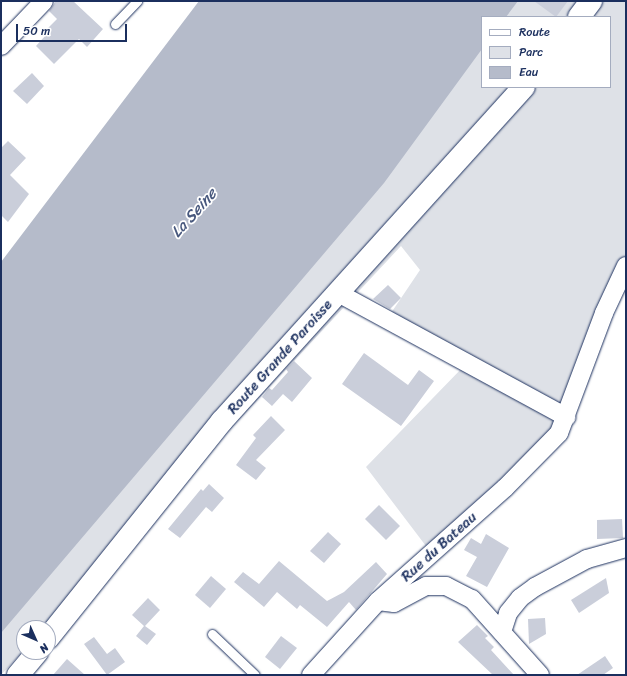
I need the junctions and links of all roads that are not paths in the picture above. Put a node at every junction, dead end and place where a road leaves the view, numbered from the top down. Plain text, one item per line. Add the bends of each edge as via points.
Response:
1 (44, 1) edge
2 (137, 1) edge
3 (591, 1) edge
4 (580, 16) edge
5 (115, 24) dead end
6 (1, 46) edge
7 (523, 88) edge
8 (623, 277) edge
9 (338, 293) junction
10 (566, 418) junction
11 (626, 548) edge
12 (378, 601) junction
13 (56, 628) edge
14 (502, 632) junction
15 (212, 634) dead end
16 (30, 660) edge
17 (18, 675) edge
18 (255, 675) edge
19 (311, 675) edge
20 (540, 675) edge

1 - 6 street
2 - 5 lane
3 - 4 main road
7 - 9 main road, Route Grande Paroisse
8 - 10 street, Rue du Bateau via 576,383
9 - 10 street
9 - 13 main road, Route Grande Paroisse via 222,421
10 - 12 street, Rue du Bateau via 558,433 505,488
11 - 14 street via 587,559 535,587 520,598 508,613
12 - 14 street via 394,604 426,586 446,586 472,599
12 - 19 street, Rue du Bateau
14 - 20 street
15 - 18 lane
16 - 17 main road

